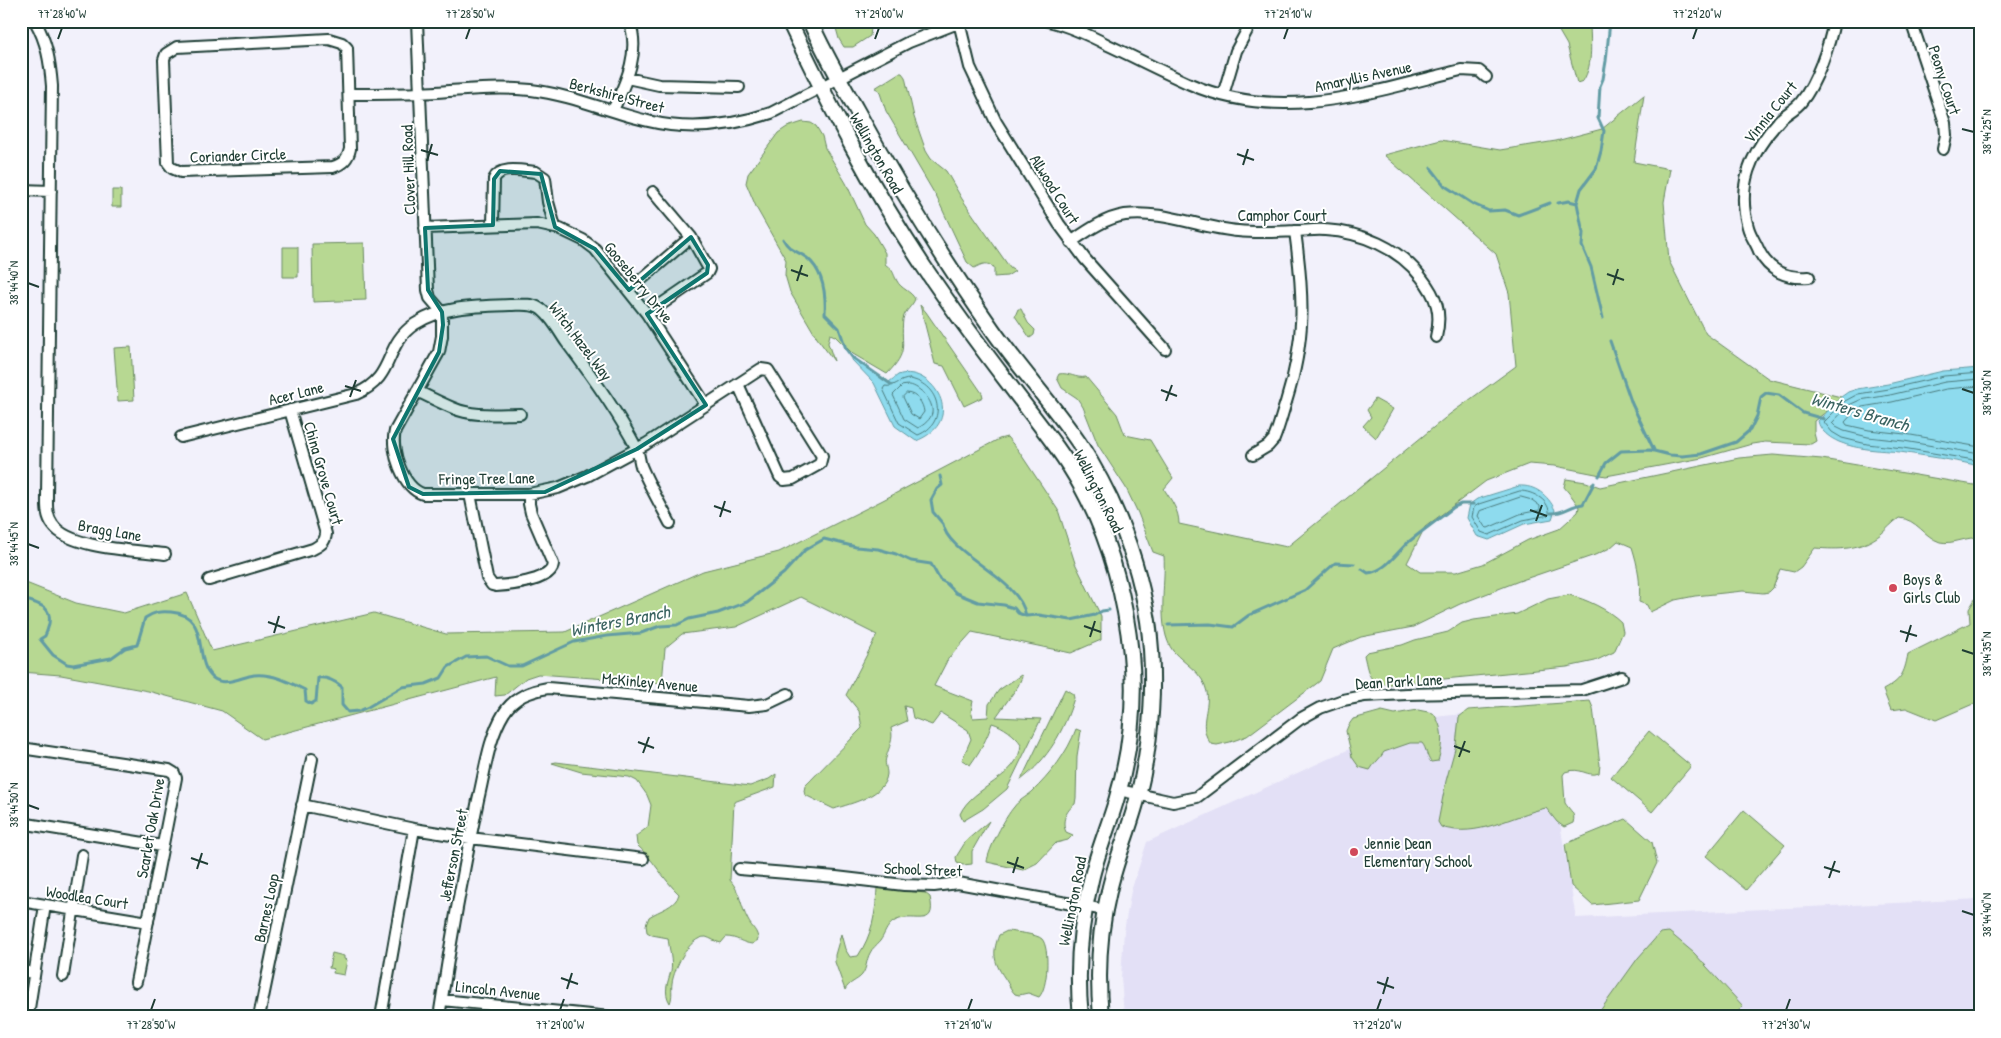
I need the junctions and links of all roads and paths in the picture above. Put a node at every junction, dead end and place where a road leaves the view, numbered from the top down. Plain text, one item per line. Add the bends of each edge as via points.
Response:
1 (35, 21) edge
2 (417, 21) edge
3 (628, 21) edge
4 (788, 21) edge
5 (810, 21) edge
6 (1048, 21) edge
7 (1252, 21) edge
8 (1834, 21) edge
9 (1911, 21) edge
10 (961, 22) edge
11 (1486, 77) dead end
12 (628, 78) junction
13 (829, 83) junction
14 (739, 87) dead end
15 (420, 93) junction
16 (349, 94) junction
17 (1223, 95) junction
18 (613, 110) junction
19 (1943, 149) dead end
20 (21, 190) edge
21 (51, 191) junction
22 (653, 192) dead end
23 (493, 225) junction
24 (555, 227) junction
25 (425, 228) junction
26 (1295, 231) junction
27 (691, 237) junction
28 (1071, 242) junction
29 (1809, 277) dead end
30 (629, 290) junction
31 (442, 312) junction
32 (647, 314) junction
33 (1436, 337) dead end
34 (1165, 349) dead end
35 (738, 384) junction
36 (417, 391) junction
37 (706, 405) junction
38 (290, 410) junction
39 (520, 414) dead end
40 (181, 437) dead end
41 (637, 449) junction
42 (1253, 455) dead end
43 (470, 494) junction
44 (529, 494) junction
45 (670, 523) dead end
46 (165, 554) dead end
47 (209, 580) dead end
48 (1622, 677) dead end
49 (788, 694) dead end
50 (511, 704) joint
51 (21, 748) edge
52 (312, 759) dead end
53 (1119, 790) junction
54 (1138, 795) junction
55 (302, 805) junction
56 (21, 823) edge
57 (414, 829) junction
58 (470, 838) junction
59 (162, 846) junction
60 (82, 855) dead end
61 (642, 859) dead end
62 (739, 869) dead end
63 (21, 901) edge
64 (45, 905) junction
65 (1086, 907) junction
66 (74, 910) junction
67 (1105, 910) junction
68 (148, 922) junction
69 (21, 971) edge
70 (34, 973) junction
71 (63, 976) dead end
72 (136, 982) dead end
73 (442, 1000) junction
74 (29, 1015) edge
75 (259, 1017) edge
76 (381, 1017) edge
77 (439, 1017) edge
78 (610, 1017) edge
79 (1081, 1017) edge
80 (1101, 1017) edge

1 - 21 street, Bragg Lane via 44,38 52,86
2 - 15 street, Clover Hill Road
3 - 12 street via 634,48
4 - 13 main road, Wellington Road
5 - 13 main road, Wellington Road
6 - 17 street, Amaryllis Avenue via 1077,30 1192,85
7 - 17 street via 1236,51
8 - 29 street, Vinnia Court via 1816,76 1801,102 1779,121 1754,153 1744,188 1748,228 1762,256 1779,272
9 - 19 street, Peony Court via 1945,123
10 - 13 street via 909,42
10 - 28 street, Allwood Court via 970,66 996,122
11 - 17 street, Amaryllis Avenue via 1479,71 1461,70 1344,99 1317,102 1269,103
12 - 14 street via 659,85
12 - 18 street
13 - 18 street, Berkshire Street via 764,115 709,126 669,125
13 - 53 main road, Wellington Road via 874,186 923,265 1054,444 1080,484 1098,522 1118,576 1131,657 1132,704
13 - 54 main road, Wellington Road via 880,154 994,331 1077,441 1116,511 1148,621 1151,702
15 - 16 street
15 - 18 street, Berkshire Street via 490,88 524,90 564,96
15 - 25 street, Clover Hill Road
16 - 16 street, Coriander Circle via 347,48 334,40 177,47 166,54 164,60 168,163 181,172 341,165 350,149
20 - 21 street
21 - 46 street, Bragg Lane via 48,515 58,531 73,540
22 - 27 street
23 - 24 street, Gooseberry Drive
23 - 24 street via 494,178 503,170 542,174
23 - 25 street, Gooseberry Drive
24 - 30 street, Gooseberry Drive via 595,250
25 - 31 street, Clover Hill Road via 428,290 430,298
26 - 28 street, Camphor Court via 1236,231 1161,217 1126,215 1101,224
26 - 33 street, Camphor Court via 1324,229 1358,235 1406,261 1433,295 1439,313
26 - 42 street via 1302,300 1298,357 1276,434 1268,446
27 - 30 street
27 - 32 street via 708,265 708,273
28 - 34 street, Allwood Court
30 - 32 street, Gooseberry Drive
31 - 36 street, Fringe Tree Lane via 439,352
31 - 38 street, Acer Lane via 415,324 404,333 392,351 386,369 372,385 356,394
31 - 41 street, Witch Hazel Way via 470,306 531,305 544,311 588,371
32 - 37 street, Gooseberry Drive
35 - 35 street, Fringe Tree Lane via 780,477 789,480 820,464 822,456 768,370 761,369
35 - 37 street, Fringe Tree Lane
36 - 39 street via 464,412
36 - 43 street, Fringe Tree Lane via 392,440 394,453 409,487 423,494
37 - 41 street, Fringe Tree Lane
38 - 40 street, Acer Lane
38 - 47 street, China Grove Court via 325,539 313,549
41 - 44 street, Fringe Tree Lane via 587,476 558,488
41 - 45 street, Witch Hazel Way via 641,465
43 - 44 street, Fringe Tree Lane
43 - 44 street via 487,578 496,586 527,581 546,574 552,568 528,504
48 - 54 street, Dean Park Lane via 1582,690 1407,694 1344,700 1320,708 1300,720 1197,797 1173,802
49 - 50 street, McKinley Avenue via 767,704 749,706 548,688 532,690
50 - 58 street, Jefferson Street via 496,728
51 - 59 street, Scarlet Oak Drive via 173,772 176,778
52 - 55 street, Barnes Loop
53 - 54 street, Dean Park Lane
53 - 65 main road, Wellington Road via 1093,872
54 - 67 main road, Wellington Road
55 - 57 street
55 - 75 street, Barnes Loop
56 - 59 street
57 - 58 street
57 - 76 street
58 - 61 street
58 - 73 street, Jefferson Street
59 - 68 street, Scarlet Oak Drive
60 - 66 street
62 - 65 street, School Street via 904,885 958,883
63 - 64 street, Woodlea Court
64 - 66 street, Woodlea Court
64 - 70 street
65 - 67 street, School Street
65 - 79 main road, Wellington Road via 1079,957
66 - 68 street, Woodlea Court
66 - 71 street
67 - 80 main road, Wellington Road via 1098,988
68 - 72 street, Scarlet Oak Drive
69 - 70 street
70 - 74 street
73 - 77 street, Jefferson Street
73 - 78 street, Lincoln Avenue

